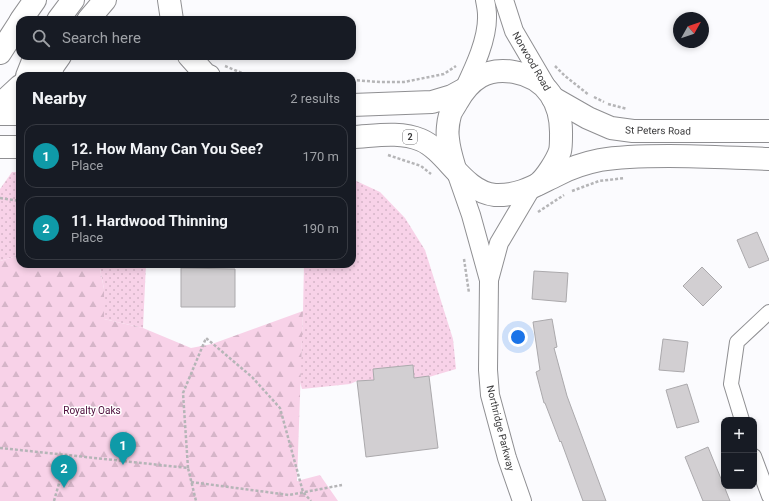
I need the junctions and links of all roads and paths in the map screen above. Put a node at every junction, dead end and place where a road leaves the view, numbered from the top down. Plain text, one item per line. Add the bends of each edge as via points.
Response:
1 (34, 0) edge
2 (73, 0) edge
3 (105, 0) edge
4 (169, 0) edge
5 (485, 0) edge
6 (504, 0) edge
7 (24, 16) edge
8 (61, 16) edge
9 (91, 16) edge
10 (171, 16) edge
11 (16, 29) edge
12 (0, 53) edge
13 (33, 60) edge
14 (57, 60) edge
15 (193, 60) edge
16 (460, 61) dead end
17 (555, 65) dead end
18 (215, 69) edge
19 (29, 72) edge
20 (51, 72) edge
21 (203, 72) edge
22 (230, 72) edge
23 (356, 80) edge
24 (16, 90) edge
25 (464, 90) junction
26 (553, 98) junction
27 (356, 105) edge
28 (0, 110) edge
29 (630, 110) dead end
30 (0, 114) edge
31 (16, 114) edge
32 (769, 131) edge
33 (356, 137) edge
34 (0, 147) edge
35 (16, 148) edge
36 (403, 159) dead end
37 (769, 159) edge
38 (456, 172) junction
39 (433, 176) dead end
40 (629, 178) dead end
41 (531, 189) junction
42 (0, 198) edge
43 (16, 200) edge
44 (535, 215) dead end
45 (464, 256) dead end
46 (489, 280) junction
47 (469, 293) dead end
48 (769, 312) edge
49 (741, 417) edge
50 (0, 448) edge
51 (67, 455) junction
52 (757, 464) edge
53 (188, 468) junction
54 (191, 482) junction
55 (342, 485) dead end
56 (303, 492) junction
57 (769, 496) edge
58 (54, 501) edge
59 (196, 501) edge
60 (311, 501) edge
61 (522, 501) edge

1 - 7 main road
2 - 8 main road
3 - 9 main road
4 - 10 main road
5 - 25 street via 486,29 477,61
6 - 26 street, Norwood Road via 514,31
11 - 12 main road
13 - 19 main road
14 - 20 main road
15 - 21 main road
16 - 23 path via 444,74 404,82
17 - 29 path via 591,96 610,105
18 - 22 path
24 - 28 main road
25 - 26 main road via 479,77 501,70 530,76 548,90
25 - 27 main road via 432,102
25 - 38 main road via 450,115 447,138
26 - 32 main road, St Peters Road via 611,128 633,131
26 - 41 main road via 561,125 560,150 541,182
30 - 31 main road
33 - 38 main road, 2 via 395,134 421,140 435,149
34 - 35 main road
36 - 39 path via 421,166
37 - 41 main road via 636,156 600,160 574,167
38 - 41 main road via 478,189 492,194 507,195
38 - 46 street, Northridge Parkway
40 - 44 path via 599,182 568,192
41 - 46 street, Northridge Parkway via 499,243
42 - 43 path
45 - 47 path
46 - 61 street, Northridge Parkway via 490,395
48 - 49 street via 737,342 731,384
50 - 51 path
51 - 53 path
51 - 58 path
52 - 57 street
53 - 54 path
53 - 56 path via 183,393 206,338 252,377 280,408
54 - 56 path via 289,495
54 - 59 path
55 - 56 path
56 - 60 path

